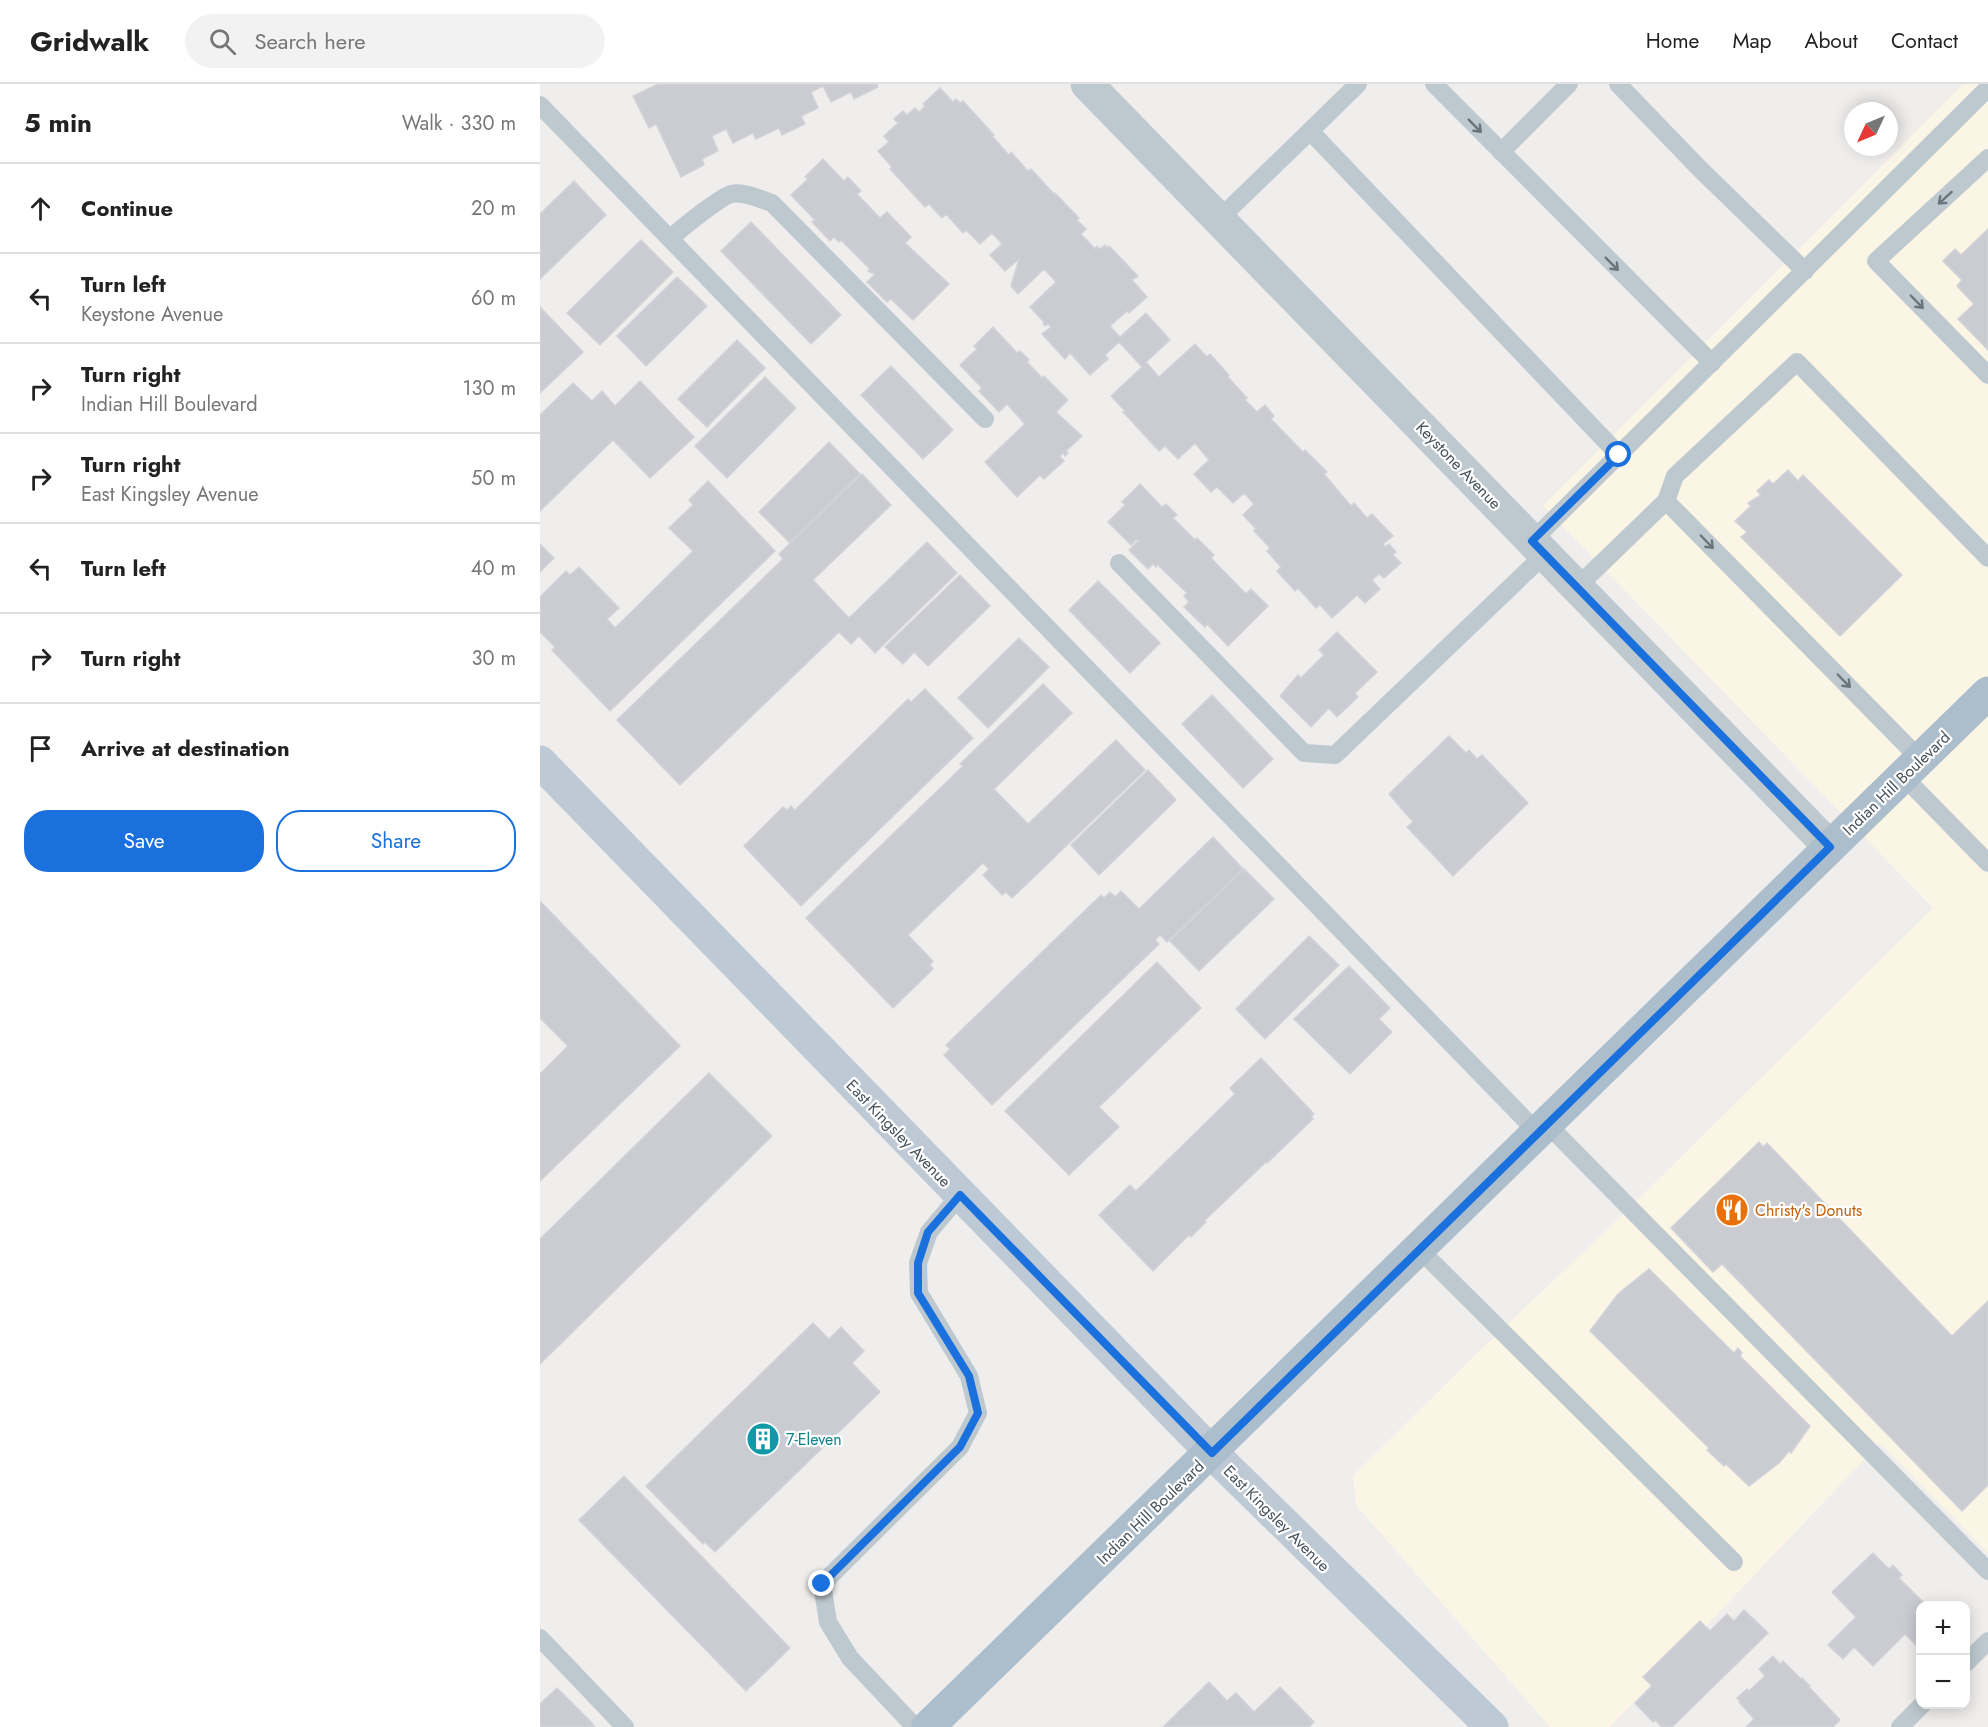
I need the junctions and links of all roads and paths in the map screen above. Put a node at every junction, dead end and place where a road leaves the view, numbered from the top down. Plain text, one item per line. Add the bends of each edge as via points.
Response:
1 (1087, 84) edge
2 (1358, 84) edge
3 (1434, 84) edge
4 (1569, 84) edge
5 (1618, 84) edge
6 (1988, 88) edge
7 (540, 105) edge
8 (1310, 131) junction
9 (1501, 152) junction
10 (1988, 159) edge
11 (1219, 219) junction
12 (670, 239) junction
13 (1805, 271) junction
14 (1712, 363) junction
15 (1988, 375) edge
16 (985, 419) dead end
17 (1619, 455) junction
18 (1666, 501) junction
19 (1539, 548) junction
20 (1988, 558) edge
21 (1119, 563) dead end
22 (1577, 587) junction
23 (1988, 693) edge
24 (540, 762) edge
25 (1911, 768) junction
26 (1830, 847) junction
27 (1988, 863) edge
28 (1542, 1129) junction
29 (960, 1195) junction
30 (1419, 1249) junction
31 (1212, 1453) junction
32 (1734, 1562) dead end
33 (1988, 1571) edge
34 (540, 1638) edge
35 (1988, 1641) edge
36 (1970, 1658) edge
37 (1918, 1709) edge
38 (625, 1727) edge
39 (915, 1727) edge
40 (928, 1727) edge
41 (1492, 1727) edge
42 (1900, 1727) edge

1 - 11 street, Keystone Avenue
2 - 8 lane
3 -> 9 lane
4 - 9 lane
5 - 13 lane
6 - 13 lane
7 - 12 lane
8 - 11 lane
8 - 17 lane
9 -> 14 lane
10 -> 15 lane via 1876,261
11 - 19 street, Keystone Avenue
12 - 16 lane via 730,194 749,195 772,203
12 - 28 lane
13 - 14 lane
14 - 17 lane
17 - 19 lane
18 - 20 lane via 1675,476 1797,362
18 - 22 lane
18 -> 25 lane
19 - 21 lane via 1335,755 1304,753
19 - 22 street, Keystone Avenue
22 - 26 street, Keystone Avenue
23 - 25 main road, Indian Hill Boulevard
24 - 29 street, East Kingsley Avenue
25 - 26 main road, Indian Hill Boulevard
25 - 27 lane
26 - 28 main road, Indian Hill Boulevard
28 - 30 main road, Indian Hill Boulevard
28 - 33 lane
29 - 31 street, East Kingsley Avenue
29 - 39 lane via 928,1232 918,1263 918,1293 969,1376 978,1413 960,1447 822,1584 828,1622 850,1658
30 - 31 main road, Indian Hill Boulevard
30 - 32 lane
31 - 40 main road, Indian Hill Boulevard
31 - 41 street, East Kingsley Avenue
34 - 38 lane
35 - 36 lane
37 - 42 lane

